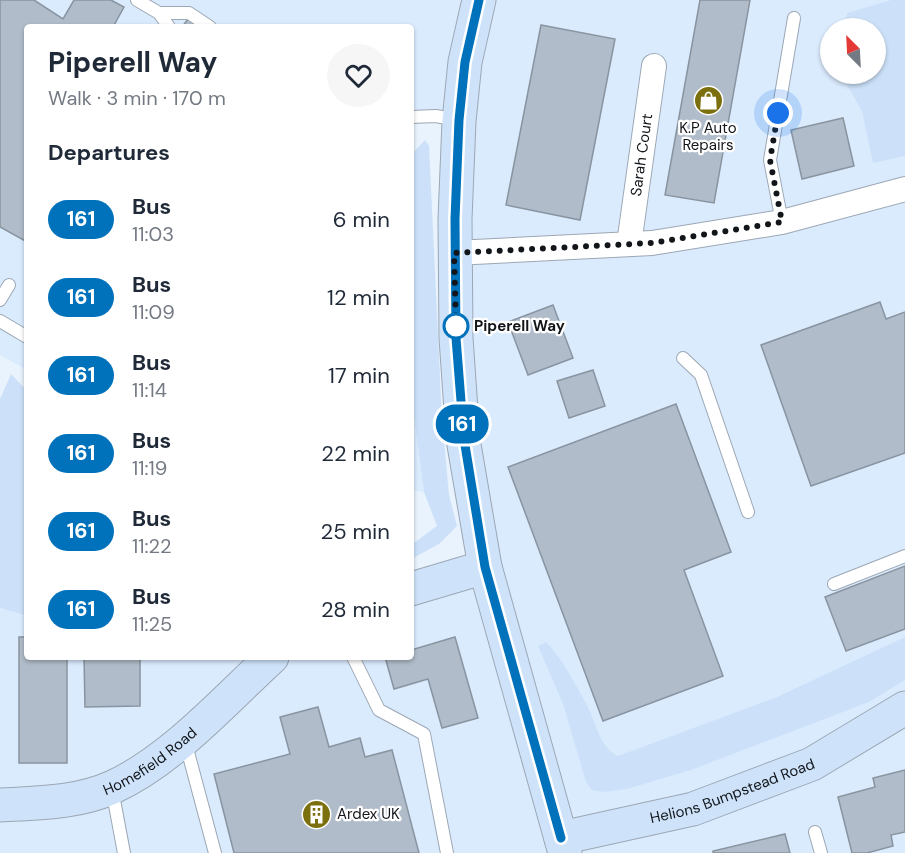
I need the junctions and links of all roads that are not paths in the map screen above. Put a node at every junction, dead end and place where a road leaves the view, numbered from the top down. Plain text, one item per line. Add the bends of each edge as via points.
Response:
1 (137, 0) edge
2 (479, 0) edge
3 (159, 13) junction
4 (794, 18) dead end
5 (167, 24) edge
6 (206, 24) edge
7 (654, 66) dead end
8 (414, 117) edge
9 (459, 120) junction
10 (905, 189) edge
11 (782, 222) junction
12 (629, 244) junction
13 (454, 253) junction
14 (9, 285) dead end
15 (0, 300) edge
16 (0, 321) edge
17 (24, 335) edge
18 (683, 358) dead end
19 (748, 512) dead end
20 (905, 556) edge
21 (485, 567) junction
22 (834, 584) dead end
23 (414, 588) edge
24 (269, 660) edge
25 (354, 660) edge
26 (905, 708) edge
27 (184, 737) junction
28 (111, 788) junction
29 (0, 806) edge
30 (815, 832) dead end
31 (563, 846) edge
32 (124, 853) edge
33 (215, 853) edge
34 (447, 853) edge
35 (820, 853) edge

1 - 3 lane
2 - 9 street via 465,62
3 - 5 lane
3 - 6 lane via 189,13
4 - 11 lane via 770,160
7 - 12 street, Sarah Court
8 - 9 lane
9 - 13 street
10 - 11 street
11 - 12 street
12 - 13 street
13 - 21 street via 464,439
14 - 15 lane
16 - 17 lane
18 - 19 lane via 701,375
20 - 22 lane
21 - 23 street
21 - 31 street
24 - 27 street, Homefield Road
25 - 34 lane via 379,710 424,734
26 - 31 street, Helions Bumpstead Road via 812,764 704,805
27 - 28 street, Homefield Road via 149,767
27 - 33 lane
28 - 29 street, Homefield Road via 65,801
28 - 32 lane
30 - 35 lane

